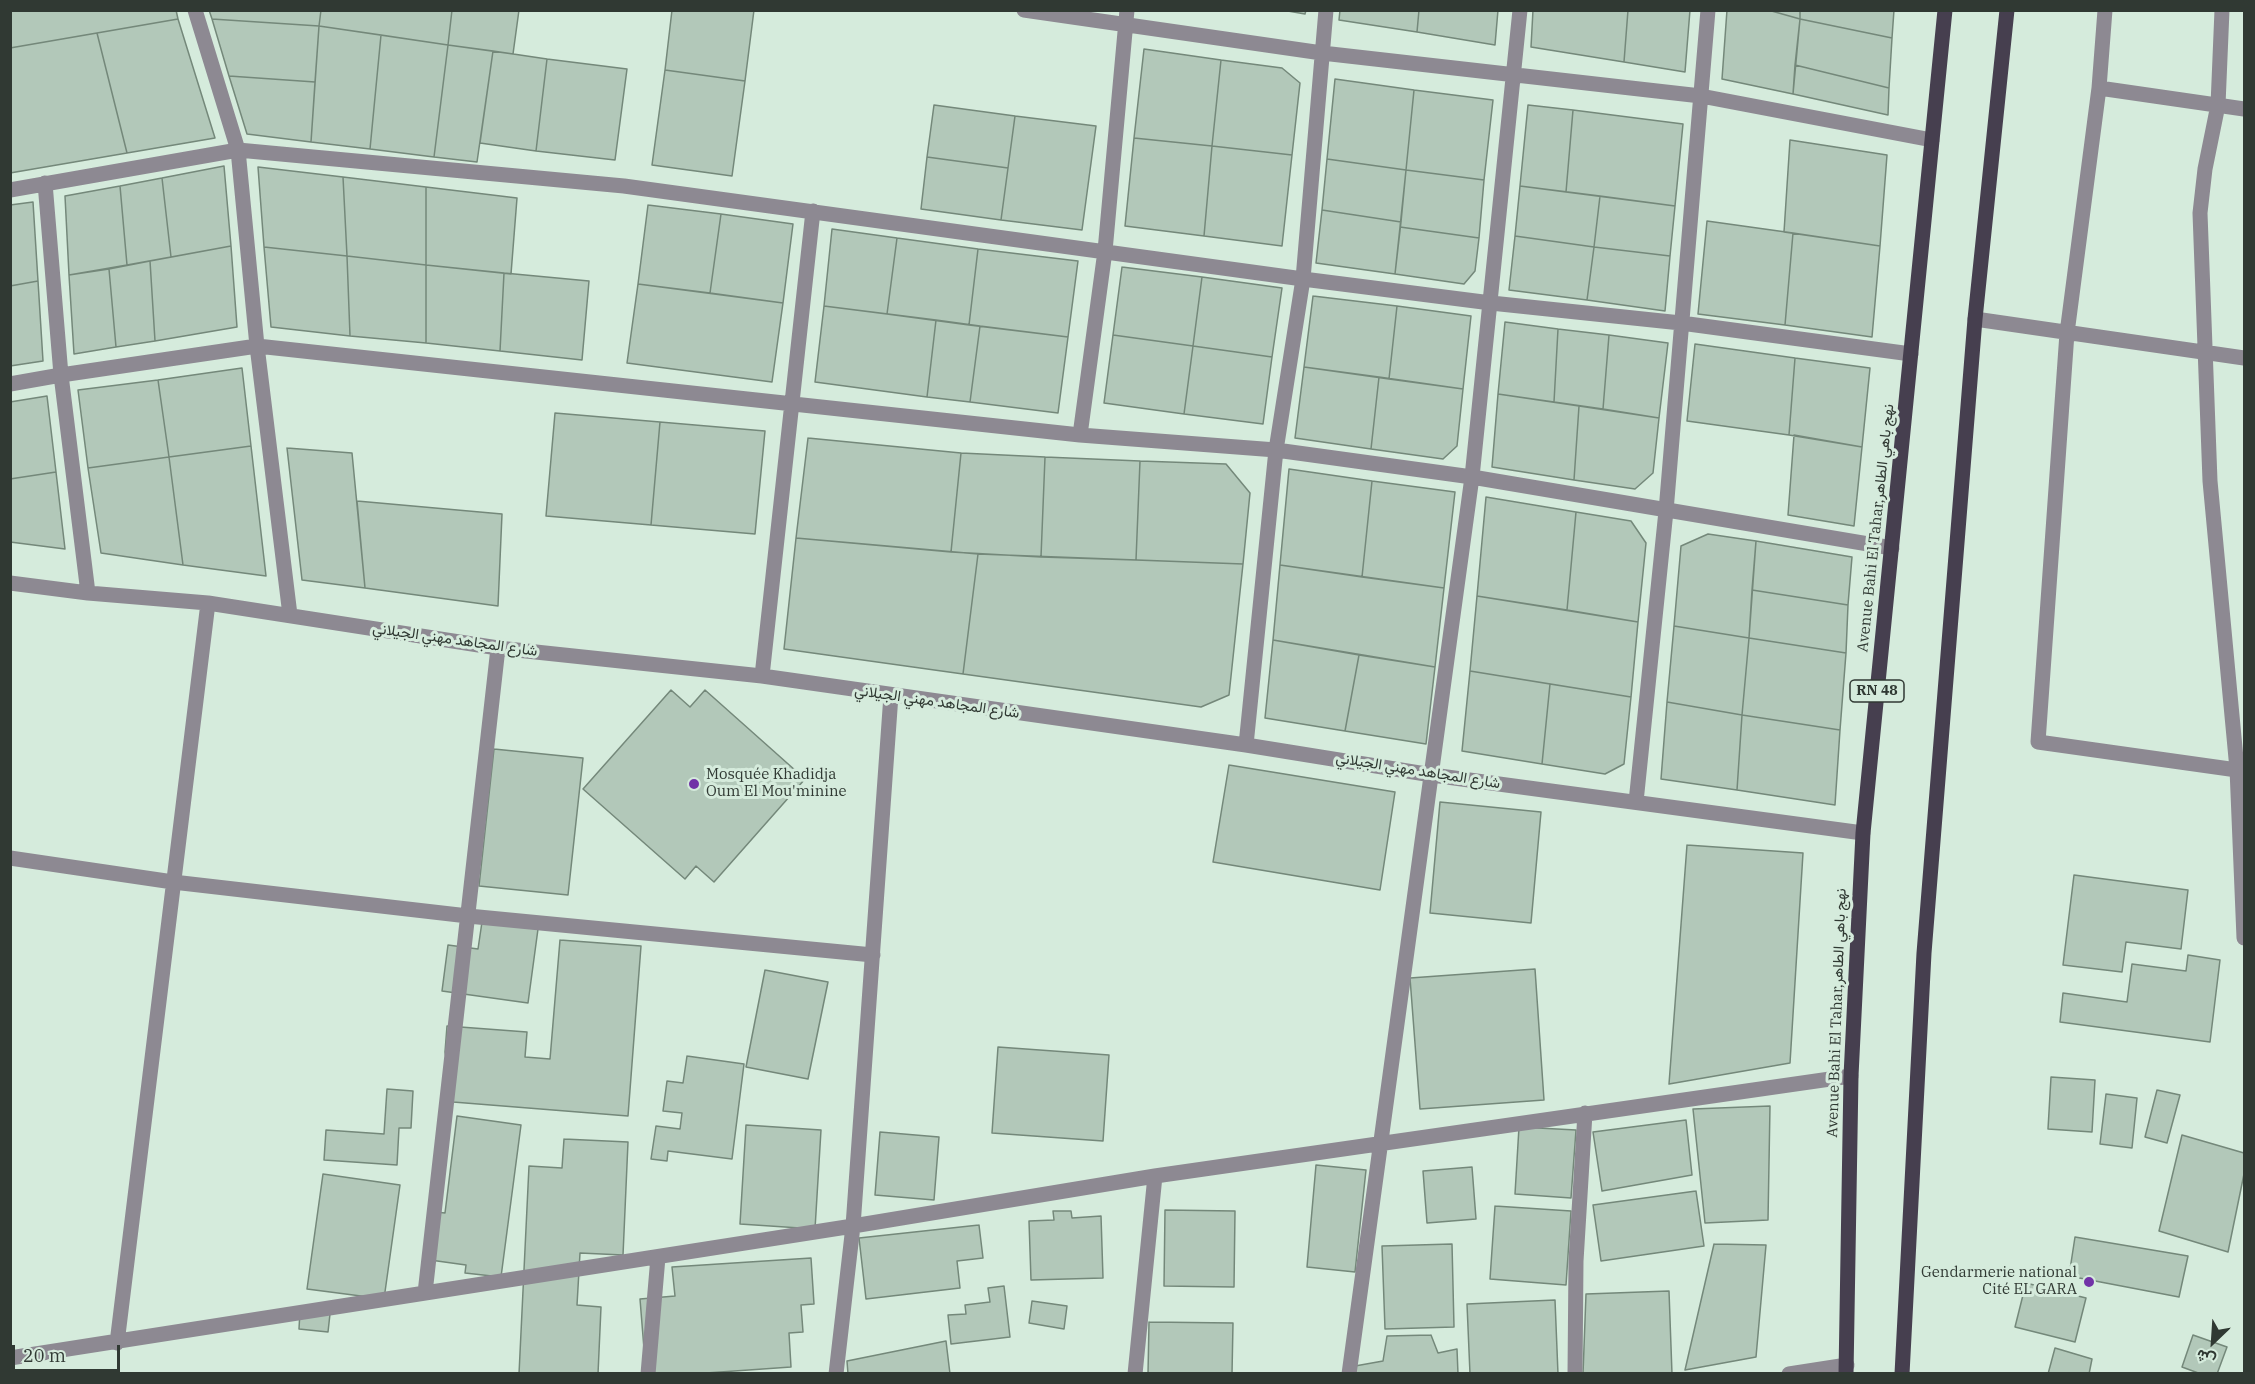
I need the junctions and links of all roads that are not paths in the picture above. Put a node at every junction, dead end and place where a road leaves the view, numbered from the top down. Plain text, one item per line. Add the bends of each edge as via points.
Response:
1 (195, 10) edge
2 (1024, 10) edge
3 (1326, 10) edge
4 (1520, 10) edge
5 (1707, 10) edge
6 (1945, 10) edge
7 (2007, 10) edge
8 (2105, 10) edge
9 (2222, 10) edge
10 (1126, 18) edge
11 (1322, 53) junction
12 (1515, 76) junction
13 (2099, 88) junction
14 (1701, 96) junction
15 (2218, 105) junction
16 (2244, 109) edge
17 (1932, 140) junction
18 (238, 150) junction
19 (45, 183) junction
20 (10, 190) edge
21 (813, 211) junction
22 (1105, 251) junction
23 (1303, 279) junction
24 (1491, 303) junction
25 (1975, 319) junction
26 (1681, 322) junction
27 (2067, 333) junction
28 (257, 346) junction
29 (2205, 352) junction
30 (1911, 354) junction
31 (2244, 358) edge
32 (61, 375) junction
33 (10, 384) edge
34 (792, 404) junction
35 (1080, 435) junction
36 (1276, 450) junction
37 (1472, 477) junction
38 (1666, 511) junction
39 (1892, 548) junction
40 (10, 583) edge
41 (88, 593) junction
42 (208, 603) junction
43 (290, 615) junction
44 (498, 648) junction
45 (762, 676) junction
46 (891, 695) junction
47 (1246, 745) junction
48 (2241, 770) edge
49 (1432, 775) junction
50 (1636, 802) junction
51 (1863, 833) junction
52 (10, 858) edge
53 (173, 882) junction
54 (468, 916) junction
55 (2244, 938) edge
56 (873, 955) junction
57 (1851, 1076) junction
58 (1585, 1113) junction
59 (1382, 1142) junction
60 (1155, 1176) junction
61 (853, 1226) junction
62 (657, 1257) junction
63 (425, 1293) junction
64 (117, 1343) junction
65 (10, 1358) edge
66 (1847, 1369) edge
67 (648, 1374) edge
68 (836, 1374) edge
69 (1135, 1374) edge
70 (1349, 1374) edge
71 (1575, 1374) edge
72 (1789, 1374) edge
73 (1902, 1374) edge

1 - 18 street
2 - 10 street
3 - 11 street
4 - 12 street
5 - 14 street
6 - 17 main road, Avenue Bahi El Tahar,نهج باهي الطاهر / RN 48
7 - 25 main road
8 - 13 street
9 - 15 street
10 - 11 street
10 - 22 street
11 - 12 street
11 - 23 street
12 - 14 street
12 - 24 street
13 - 15 street
13 - 27 street
14 - 17 street
14 - 26 street
15 - 16 street
15 - 29 street via 2200,213
17 - 30 main road, Avenue Bahi El Tahar,نهج باهي الطاهر / RN 48
18 - 19 street
18 - 21 street via 624,186
18 - 28 street
19 - 20 street
19 - 32 street
21 - 22 street
21 - 34 street
22 - 23 street
22 - 35 street
23 - 24 street
23 - 36 street
24 - 26 street
24 - 37 street
25 - 27 street
25 - 73 main road via 1924,953
26 - 30 street
26 - 38 street
27 - 29 street
27 - 48 street via 2038,742
28 - 32 street
28 - 34 street
28 - 43 street
29 - 31 street
29 - 48 street via 2210,481
30 - 39 main road, Avenue Bahi El Tahar,نهج باهي الطاهر / RN 48
32 - 33 street
32 - 41 street
34 - 35 street
34 - 45 street
35 - 36 street
36 - 37 street
36 - 47 street
37 - 38 street
37 - 49 street
38 - 39 street
38 - 50 street
39 - 51 main road, Avenue Bahi El Tahar,نهج باهي الطاهر / RN 48
40 - 41 street, شارع المجاهد مهني الجيلاني
41 - 42 street, شارع المجاهد مهني الجيلاني
42 - 43 street, شارع المجاهد مهني الجيلاني
42 - 53 street
43 - 44 street, شارع المجاهد مهني الجيلاني
44 - 45 street, شارع المجاهد مهني الجيلاني
44 - 54 street
45 - 46 street, شارع المجاهد مهني الجيلاني
46 - 47 street, شارع المجاهد مهني الجيلاني
46 - 56 street
47 - 49 street, شارع المجاهد مهني الجيلاني
48 - 55 street
49 - 50 street, شارع المجاهد مهني الجيلاني
49 - 59 street
50 - 51 street, شارع المجاهد مهني الجيلاني
51 - 57 main road, Avenue Bahi El Tahar,نهج باهي الطاهر / RN 48
52 - 53 street
53 - 54 street
53 - 64 street
54 - 56 street
54 - 63 street
56 - 61 street
57 - 58 street
57 - 66 main road, Avenue Bahi El Tahar,نهج باهي الطاهر / RN 48
58 - 59 street
58 - 71 street via 1576,1261
59 - 60 street
59 - 70 street
60 - 61 street
60 - 69 street
61 - 62 street
61 - 68 street
62 - 63 street
62 - 67 street
63 - 64 street
64 - 65 street
66 - 72 street

